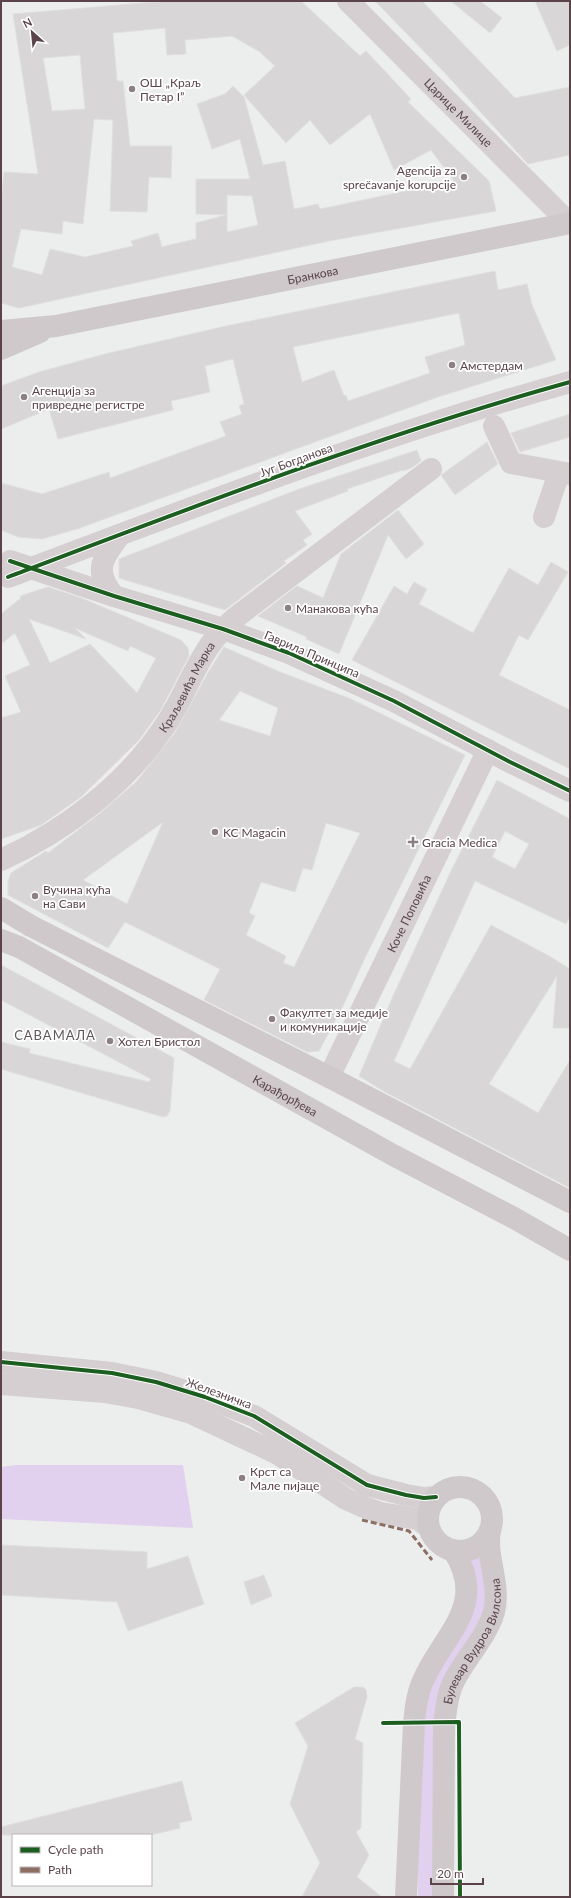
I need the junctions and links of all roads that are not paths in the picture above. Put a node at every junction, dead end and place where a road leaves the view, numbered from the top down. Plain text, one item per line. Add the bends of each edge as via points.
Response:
1 (348, 1) edge
2 (569, 223) edge
3 (56, 326) junction
4 (1, 331) edge
5 (1, 349) edge
6 (570, 382) edge
7 (494, 426) dead end
8 (431, 469) dead end
9 (564, 473) edge
10 (544, 517) dead end
11 (119, 536) junction
12 (5, 568) edge
13 (33, 568) junction
14 (114, 596) junction
15 (223, 629) junction
16 (488, 750) junction
17 (570, 791) edge
18 (1, 860) edge
19 (1, 908) edge
20 (1, 940) edge
21 (329, 1077) junction
22 (570, 1202) edge
23 (570, 1250) edge
24 (1, 1362) edge
25 (1, 1384) edge
26 (436, 1497) junction
27 (428, 1527) junction
28 (490, 1530) junction
29 (453, 1550) junction
30 (406, 1897) edge
31 (443, 1897) edge

1 - 2 street, Царице Милице
2 - 3 main road, Бранкова
3 - 4 main road, Бранкова
3 - 5 main road, Бранкова
6 - 11 street, Југ Богданова via 436,421
7 - 9 street via 511,463
8 - 15 street, Краљевића Марка
9 - 10 street
11 - 13 street, Југ Богданова
11 - 14 street via 101,567 106,586
12 - 13 street, Гаврила Принципа
13 - 14 street, Гаврила Принципа
14 - 15 street, Гаврила Принципа
15 - 16 street, Гаврила Принципа via 289,653 357,683
15 - 18 street, Краљевића Марка via 210,645 165,726 126,774 72,819 45,837
16 - 17 street, Гаврила Принципа
16 - 21 street, Коче Поповића
19 - 21 main road
20 - 23 main road, Карађорђева via 19,947 393,1155
21 - 22 main road
24 - 26 street, Железничка via 112,1373 156,1382 205,1397 254,1416 367,1485 406,1495
25 - 27 street via 105,1392 191,1413 278,1454 364,1508 418,1519
26 - 27 main road via 429,1508
26 - 28 main road via 443,1491 455,1487 467,1487 480,1493 489,1505
27 - 29 main road via 439,1544
28 - 29 main road via 474,1548
28 - 31 main road, Булевар Вудроа Вилсона via 489,1544 496,1586 493,1614 453,1682 447,1701 444,1726
29 - 30 main road, Булевар Вудроа Вилсона via 462,1564 466,1578 466,1595 464,1608 422,1683 418,1700 414,1722

